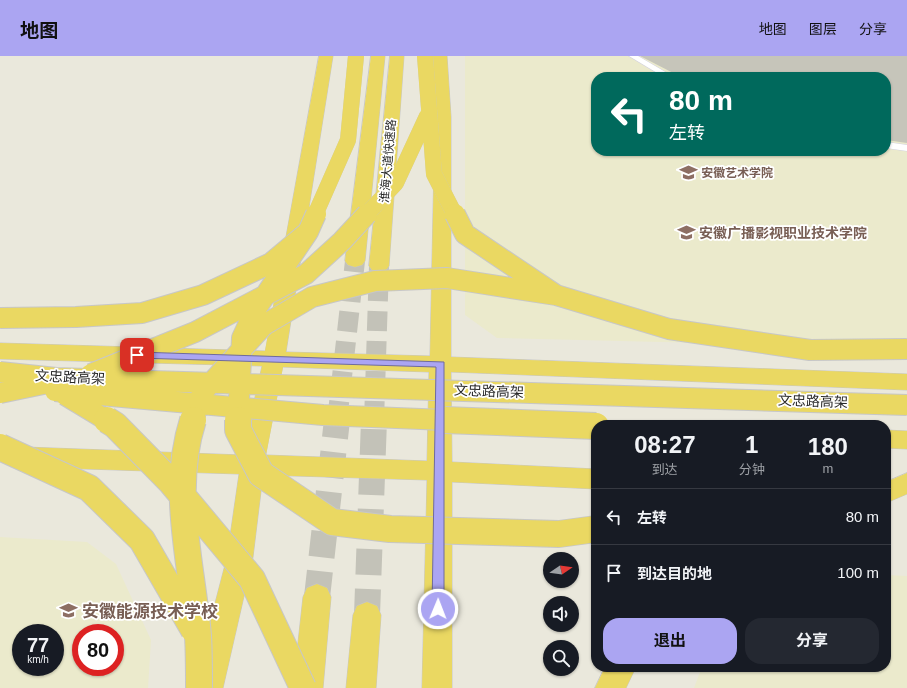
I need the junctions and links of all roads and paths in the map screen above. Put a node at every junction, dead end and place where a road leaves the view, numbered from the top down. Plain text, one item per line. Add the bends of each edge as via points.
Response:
1 (326, 56) edge
2 (356, 56) edge
3 (378, 56) edge
4 (397, 56) edge
5 (425, 56) edge
6 (440, 56) edge
7 (633, 56) edge
8 (661, 72) edge
9 (429, 111) junction
10 (891, 146) edge
11 (907, 148) edge
12 (308, 232) junction
13 (355, 261) tunnel mouth
14 (379, 266) tunnel mouth
15 (556, 295) junction
16 (0, 318) edge
17 (907, 350) edge
18 (0, 351) edge
19 (274, 359) junction
20 (0, 362) edge
21 (441, 364) junction
22 (0, 372) edge
23 (907, 382) edge
24 (0, 386) edge
25 (0, 393) edge
26 (907, 405) edge
27 (591, 426) edge
28 (891, 439) edge
29 (907, 440) edge
30 (0, 447) edge
31 (0, 456) edge
32 (252, 465) junction
33 (439, 471) junction
34 (591, 479) edge
35 (907, 482) edge
36 (891, 484) edge
37 (891, 490) edge
38 (891, 493) edge
39 (907, 495) edge
40 (591, 530) edge
41 (317, 597) tunnel mouth
42 (367, 615) tunnel mouth
43 (198, 637) junction
44 (618, 672) edge
45 (199, 688) edge
46 (208, 688) edge
47 (303, 688) edge
48 (308, 688) edge
49 (361, 688) edge
50 (437, 688) edge
51 (610, 688) edge

1 - 19 highway
2 - 12 highway, bridge via 348,140
3 - 13 highway, 淮海大道快速路
4 - 14 highway, 淮海大道快速路
5 - 9 highway, bridge
6 - 21 highway via 443,117
7 - 8 lane
9 - 15 highway, bridge via 434,174 465,234
9 - 25 highway, bridge via 396,183 342,242 306,274 195,332 102,371
10 - 11 lane
12 - 16 highway, bridge via 271,264 203,295 142,313
12 - 40 highway, bridge via 254,312 242,338 238,430 261,474 332,522 390,529 559,534
15 - 17 highway, bridge via 669,329 810,350
15 - 43 highway, bridge via 447,278 375,281 312,297 264,325 202,393 189,433 182,471 183,513
18 - 19 highway
19 - 21 highway
19 - 32 highway
20 - 47 highway, bridge via 71,397 115,425 170,482 252,579
21 - 23 highway
21 - 33 highway
22 - 26 highway, 文忠路高架, bridge via 64,378
24 - 27 highway, 文忠路高架, bridge via 323,415
28 - 29 highway
30 - 43 highway, bridge via 89,488 142,540
31 - 32 highway
32 - 33 highway
32 - 46 highway via 240,557
33 - 34 highway
33 - 50 highway
35 - 36 highway
35 - 37 highway
38 - 39 highway
41 - 48 highway
42 - 49 highway
43 - 45 highway, bridge
44 - 51 highway

